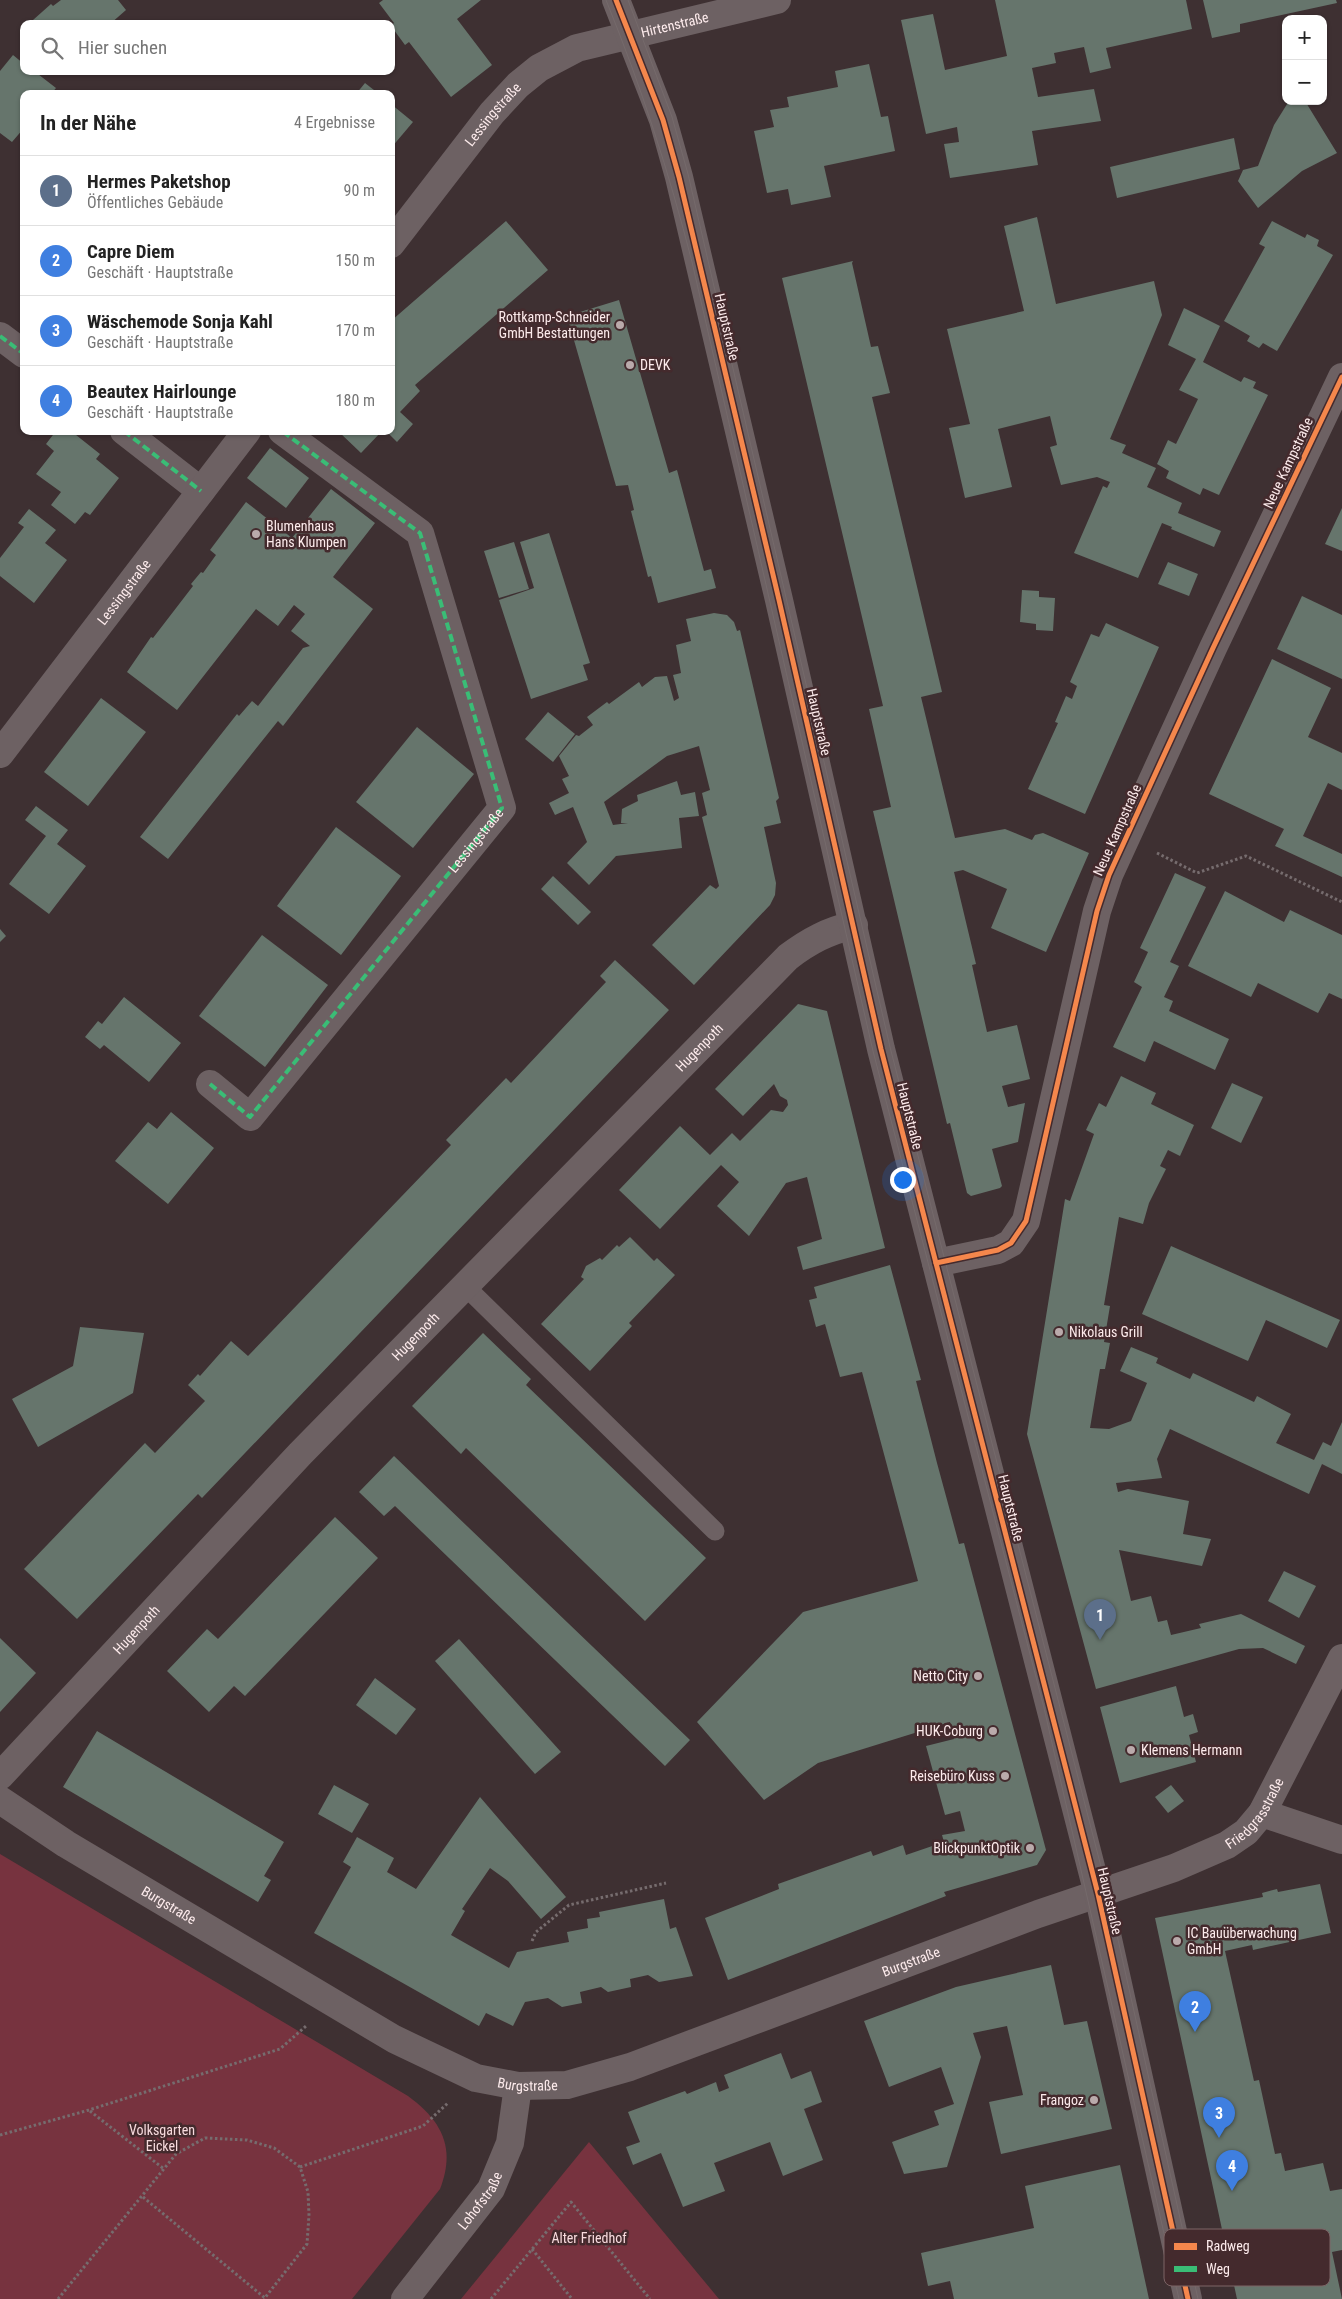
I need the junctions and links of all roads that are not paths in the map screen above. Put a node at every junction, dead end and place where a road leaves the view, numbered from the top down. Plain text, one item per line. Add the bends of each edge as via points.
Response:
1 (616, 0) edge
2 (777, 0) edge
3 (631, 34) junction
4 (395, 239) edge
5 (0, 336) edge
6 (20, 351) edge
7 (1342, 377) edge
8 (129, 435) edge
9 (245, 435) edge
10 (287, 435) edge
11 (201, 491) junction
12 (0, 754) edge
13 (854, 925) junction
14 (210, 1084) dead end
15 (936, 1263) junction
16 (464, 1285) junction
17 (715, 1531) dead end
18 (1342, 1658) edge
19 (0, 1776) edge
20 (0, 1800) edge
21 (1262, 1813) junction
22 (1342, 1840) edge
23 (1098, 1894) junction
24 (518, 2086) junction
25 (1172, 2229) edge
26 (1185, 2286) edge
27 (404, 2299) edge
28 (1188, 2299) edge

1 - 3 street, Hauptstraße
2 - 3 street, Hirtenstraße
3 - 4 street, Lessingstraße via 577,48 539,68 518,85 492,112
3 - 13 street, Hauptstraße via 680,177
5 - 6 street
7 - 15 street, Neue Kampstraße via 1125,838 1097,910 1026,1221 1011,1243 998,1250
8 - 11 street
9 - 11 street, Lessingstraße
10 - 14 street, Lessingstraße via 420,533 502,808 250,1117
11 - 12 street, Lessingstraße
13 - 15 street, Hauptstraße via 881,1049
13 - 16 street, Hugenpoth via 827,932 788,957
15 - 23 street, Hauptstraße
16 - 17 lane
16 - 19 street, Hugenpoth via 300,1454
18 - 21 street, Friedgrasstraße
20 - 24 street, Burgstraße via 66,1844 394,2039 476,2078
21 - 22 street
21 - 23 street, Friedgrasstraße via 1246,1832 1226,1845 1174,1868
23 - 24 street, Burgstraße via 630,2067 567,2085
23 - 25 street, Hauptstraße
24 - 27 street, Lohofstraße via 510,2143 491,2189
26 - 28 street, Hauptstraße

